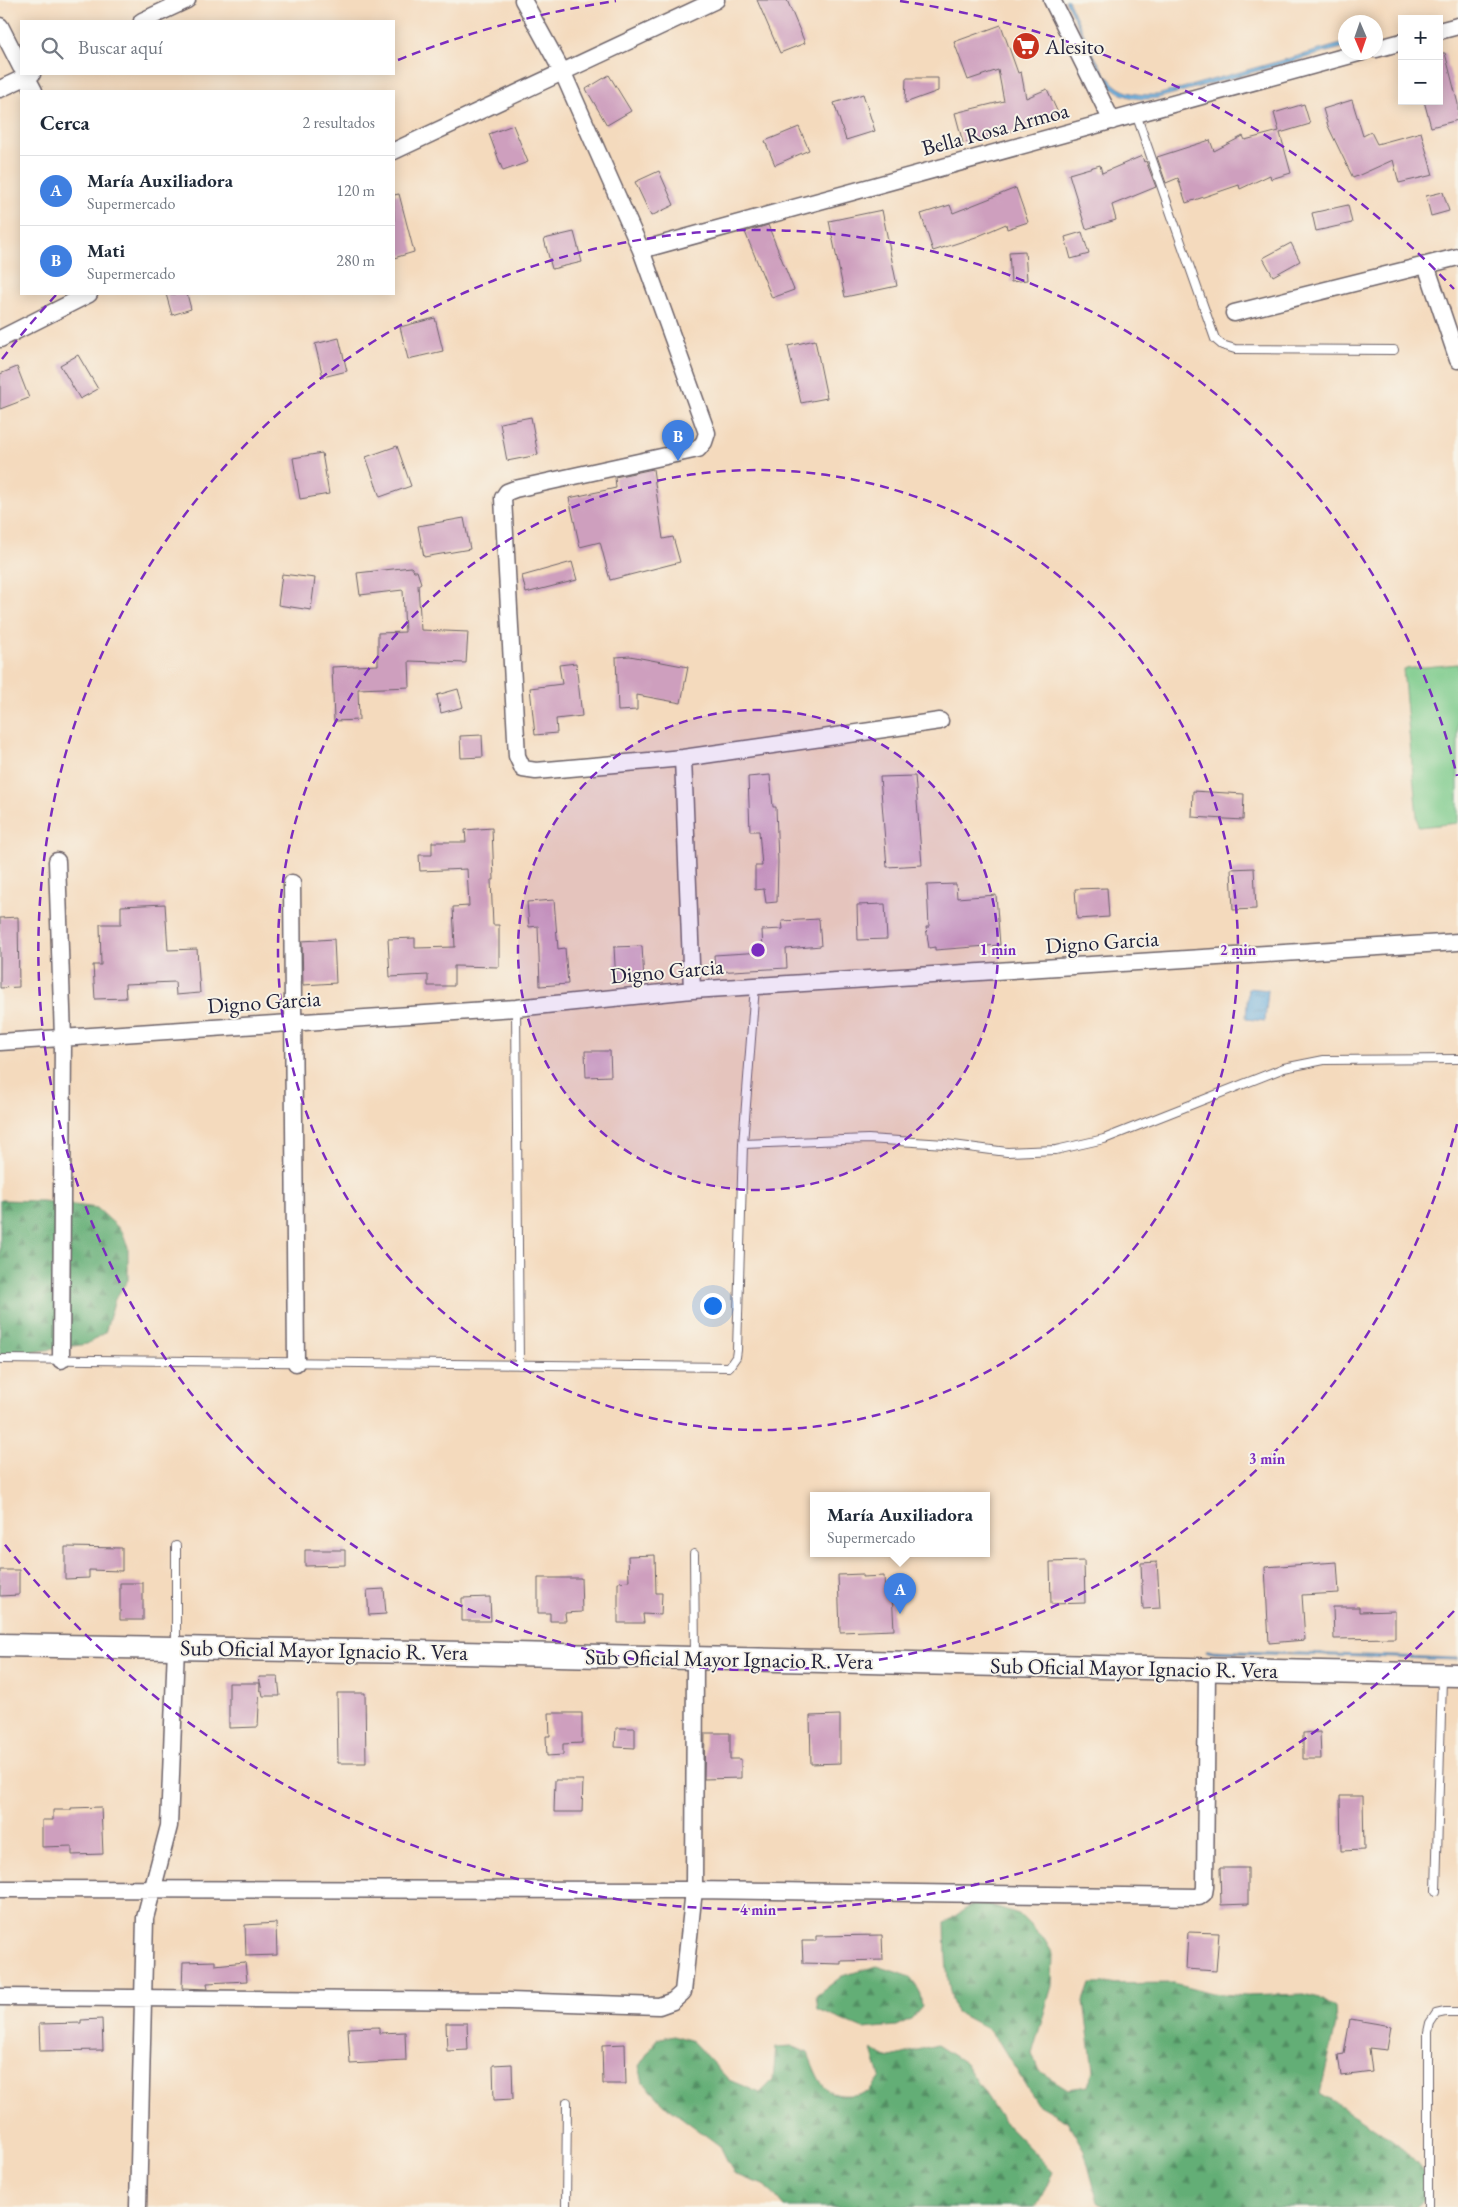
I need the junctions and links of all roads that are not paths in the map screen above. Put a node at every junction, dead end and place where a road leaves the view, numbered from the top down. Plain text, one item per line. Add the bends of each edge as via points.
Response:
1 (187, 0) edge
2 (523, 0) edge
3 (716, 0) edge
4 (1052, 0) edge
5 (144, 20) edge
6 (0, 26) edge
7 (1458, 26) edge
8 (1443, 30) edge
9 (1398, 43) edge
10 (1383, 47) edge
11 (1338, 59) edge
12 (20, 62) edge
13 (563, 73) junction
14 (28, 76) edge
15 (0, 89) edge
16 (1136, 114) junction
17 (1112, 121) junction
18 (395, 151) edge
19 (640, 250) junction
20 (1458, 257) edge
21 (1426, 265) junction
22 (87, 295) edge
23 (1234, 313) dead end
24 (0, 339) edge
25 (1394, 350) dead end
26 (1458, 360) edge
27 (940, 721) dead end
28 (683, 758) junction
29 (57, 861) dead end
30 (292, 883) dead end
31 (1458, 942) edge
32 (755, 986) junction
33 (692, 990) junction
34 (516, 1008) junction
35 (293, 1023) junction
36 (63, 1038) junction
37 (0, 1042) edge
38 (1458, 1059) edge
39 (744, 1144) junction
40 (0, 1359) edge
41 (61, 1360) junction
42 (296, 1363) junction
43 (518, 1365) junction
44 (176, 1546) dead end
45 (694, 1554) dead end
46 (0, 1645) edge
47 (176, 1647) junction
48 (695, 1658) junction
49 (1207, 1669) junction
50 (1450, 1675) edge
51 (0, 1889) edge
52 (153, 1890) junction
53 (694, 1890) junction
54 (1436, 1891) dead end
55 (0, 1997) edge
56 (142, 1998) junction
57 (1458, 2012) edge
58 (567, 2102) dead end
59 (138, 2207) edge
60 (566, 2207) edge
61 (1428, 2207) edge

1 - 5 street
2 - 13 street
3 - 13 street
4 - 17 street
6 - 12 street
7 - 8 street
9 - 10 street
11 - 16 street, Bella Rosa Armoa
13 - 18 street
13 - 19 street
14 - 15 street
16 - 17 street, Bella Rosa Armoa
16 - 25 lane via 1216,338 1222,345 1235,349
17 - 19 street, Bella Rosa Armoa
19 - 28 street via 707,433 698,449 515,489 503,498 517,756 523,769 536,771
20 - 21 street
21 - 23 street
21 - 26 street
22 - 24 street
27 - 28 street
28 - 33 street
29 - 36 street
30 - 35 street
31 - 32 street, Digno Garcia
32 - 33 street, Digno Garcia
32 - 39 lane
33 - 34 street, Digno Garcia
34 - 35 street, Digno Garcia
34 - 43 lane
35 - 36 street, Digno Garcia
35 - 42 street
36 - 37 street, Digno Garcia
36 - 41 street
38 - 39 lane via 1324,1060 1284,1068 1104,1139 1056,1150 1007,1152 868,1139
39 - 43 lane via 737,1350 729,1367
40 - 41 lane
41 - 42 lane
42 - 43 lane
44 - 47 lane
45 - 48 lane
46 - 47 street, Sub Oficial Mayor Ignacio R. Vera
47 - 48 street, Sub Oficial Mayor Ignacio R. Vera
47 - 52 street via 169,1826
48 - 49 street, Sub Oficial Mayor Ignacio R. Vera
48 - 53 street
49 - 50 street, Sub Oficial Mayor Ignacio R. Vera
49 - 53 street via 1205,1887 1199,1897
50 - 54 lane
51 - 52 street
52 - 53 street
52 - 56 street via 145,1918
53 - 56 street via 683,1992 673,2001 659,2006
55 - 56 street
56 - 59 street
57 - 61 lane via 1436,2014 1428,2032
58 - 60 lane

